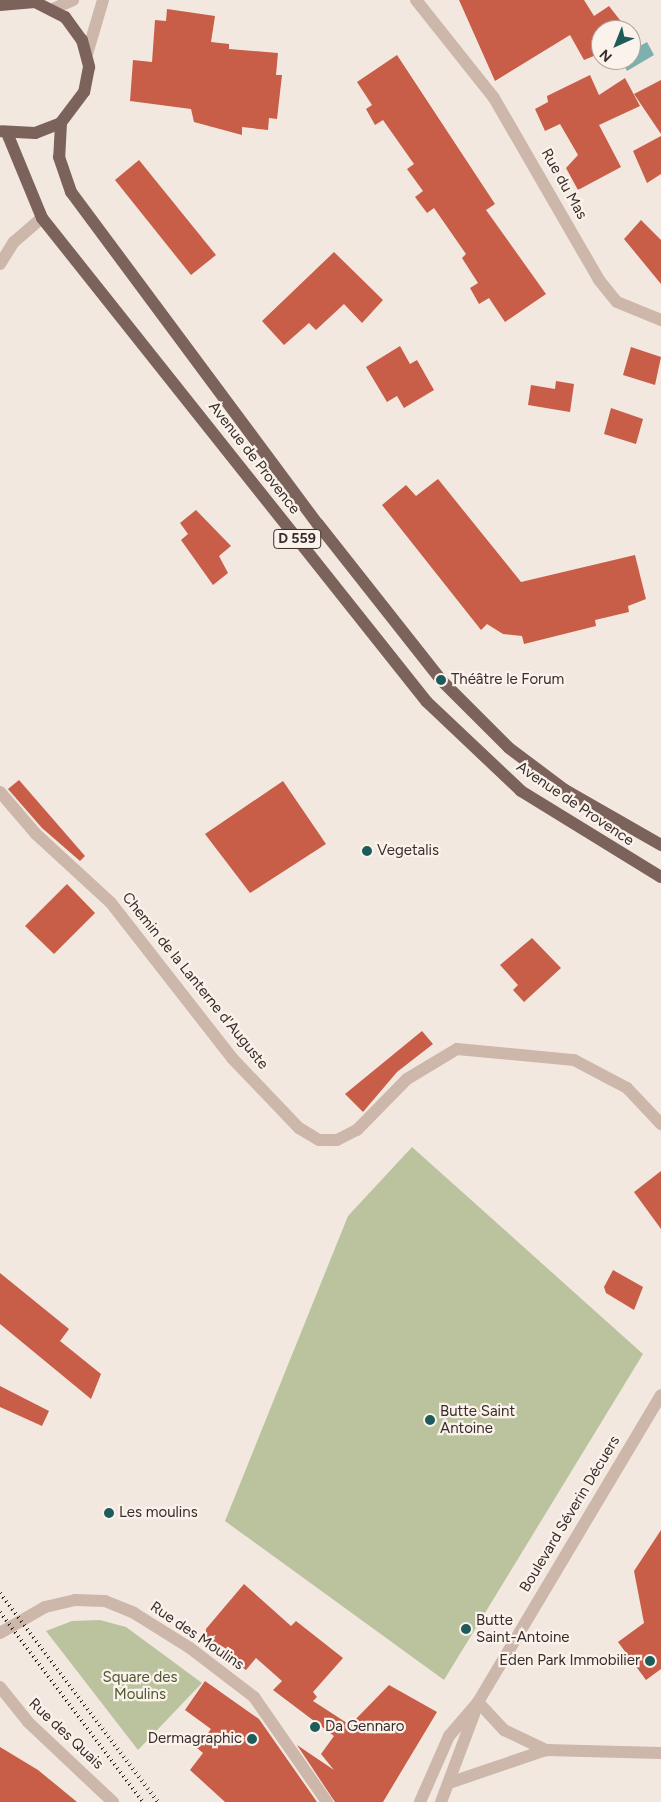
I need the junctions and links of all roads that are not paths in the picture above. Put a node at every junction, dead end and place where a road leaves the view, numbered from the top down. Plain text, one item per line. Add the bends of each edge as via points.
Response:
1 (16, 0) edge
2 (73, 0) edge
3 (103, 0) edge
4 (416, 0) edge
5 (0, 5) edge
6 (53, 9) junction
7 (87, 54) junction
8 (61, 122) junction
9 (3, 132) edge
10 (42, 218) junction
11 (0, 264) edge
12 (661, 320) edge
13 (0, 792) edge
14 (661, 845) edge
15 (661, 877) edge
16 (661, 1124) edge
17 (661, 1395) edge
18 (0, 1633) edge
19 (0, 1687) edge
20 (478, 1702) junction
21 (546, 1750) junction
22 (661, 1753) edge
23 (449, 1784) junction
24 (424, 1788) junction
25 (113, 1802) edge
26 (327, 1802) edge
27 (410, 1802) edge
28 (420, 1802) edge
29 (441, 1802) edge

1 - 5 main road
1 - 6 main road
2 - 6 street
3 - 7 street
4 - 12 street, Rue du Mas via 514,129 599,280 617,302
6 - 7 main road via 75,27
7 - 8 main road via 84,92
8 - 9 main road via 35,134
8 - 14 main road, Avenue de Provence / D 559 via 60,157 71,192 318,524 452,692 509,748 565,790
9 - 10 main road, Avenue de Provence / D 559
10 - 11 street via 14,242
10 - 15 main road, Avenue de Provence / D 559 via 427,702 521,791
13 - 16 street, Chemin de la Lanterne d'Auguste via 36,834 111,903 232,1058 299,1128 319,1140 357,1130 407,1079 457,1049 574,1060 627,1088
17 - 20 street, Boulevard Séverin Décuers
18 - 26 street, Rue des Moulins via 45,1607 75,1600 105,1601 134,1613 244,1688 266,1710
19 - 25 street, Rue des Quais via 28,1722
20 - 21 street via 504,1730
20 - 23 street, Boulevard Séverin Décuers
20 - 24 street, Boulevard Séverin Décuers via 449,1736
21 - 22 street
21 - 23 street
23 - 29 street, Boulevard Séverin Décuers
24 - 27 street
24 - 28 street, Boulevard Séverin Décuers

